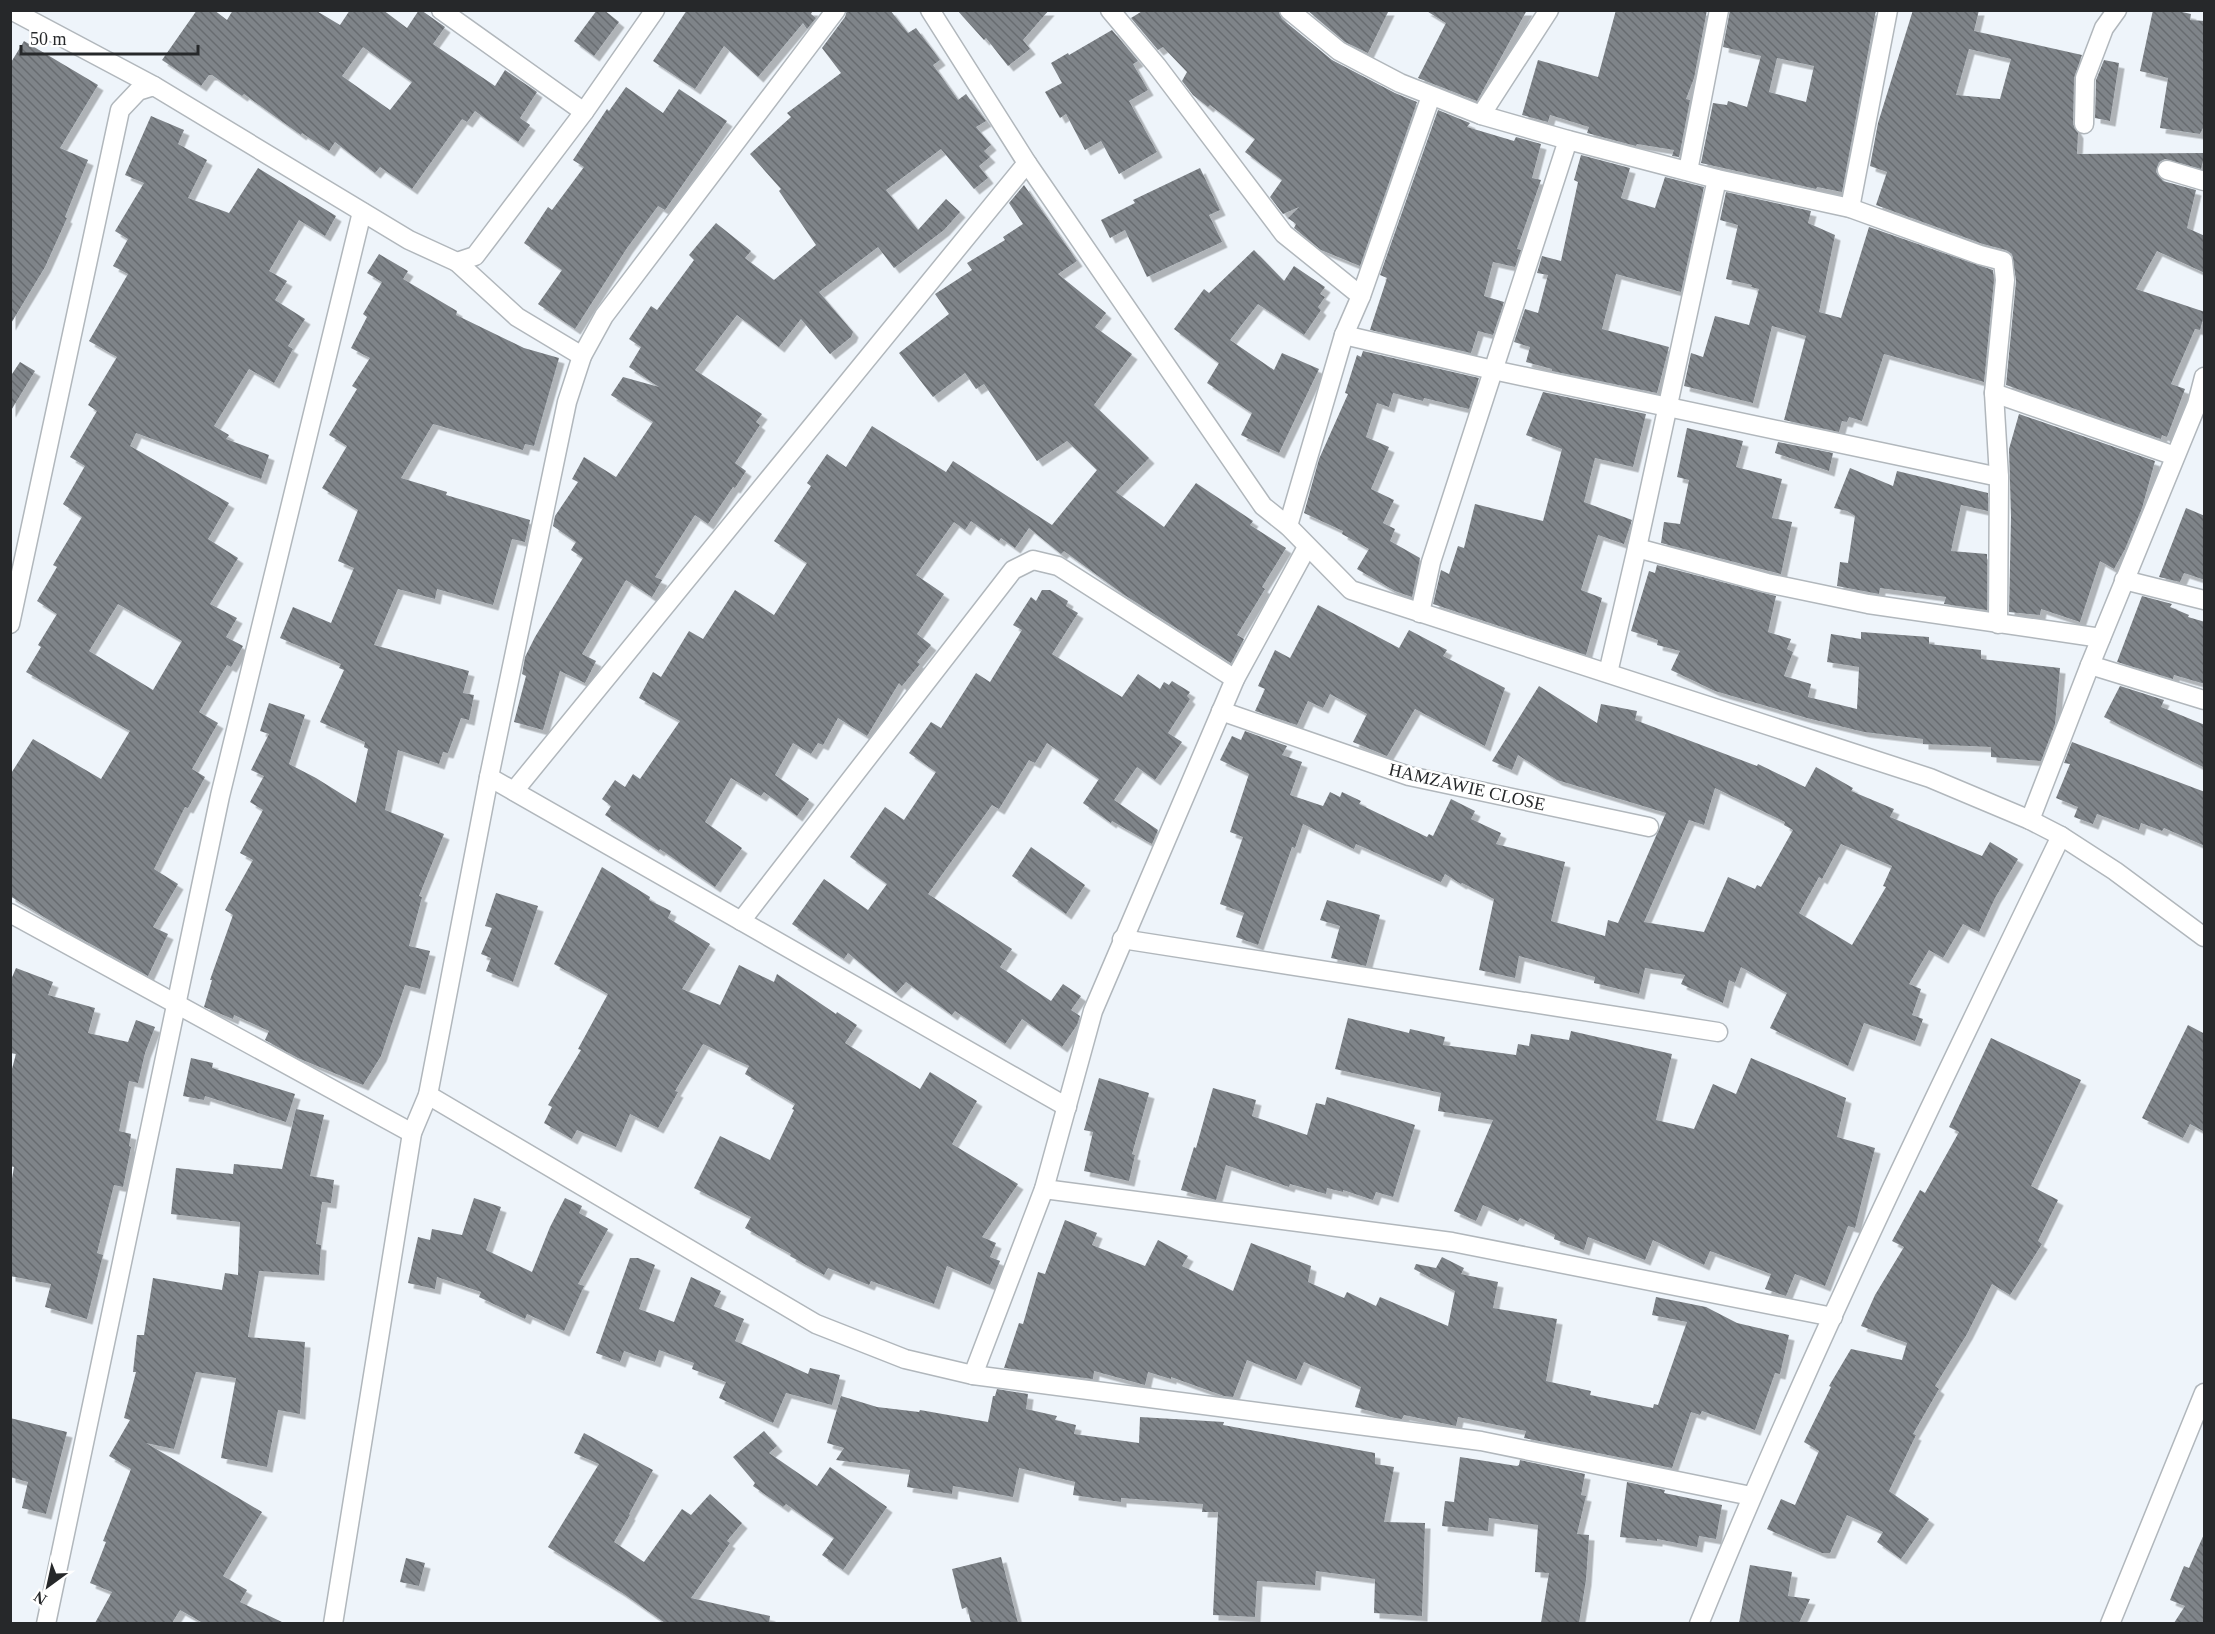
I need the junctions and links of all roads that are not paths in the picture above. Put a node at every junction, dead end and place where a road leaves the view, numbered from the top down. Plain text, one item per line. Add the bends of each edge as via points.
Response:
1 (11, 10) edge
2 (441, 10) edge
3 (655, 10) edge
4 (836, 10) edge
5 (930, 10) edge
6 (1110, 10) edge
7 (1289, 10) edge
8 (1549, 10) edge
9 (1719, 10) edge
10 (1888, 10) edge
11 (2117, 10) edge
12 (154, 86) junction
13 (1431, 96) junction
14 (584, 112) junction
15 (1481, 115) junction
16 (2084, 123) dead end
17 (1568, 140) junction
18 (1027, 163) junction
19 (2167, 170) dead end
20 (1688, 171) junction
21 (1717, 178) junction
22 (2205, 181) edge
23 (1850, 208) junction
24 (363, 212) junction
25 (457, 262) junction
26 (1360, 296) junction
27 (1344, 335) junction
28 (582, 356) junction
29 (1493, 370) junction
30 (2205, 377) edge
31 (1994, 393) junction
32 (1667, 407) junction
33 (2175, 456) junction
34 (1999, 477) junction
35 (1288, 526) junction
36 (1307, 547) junction
37 (1637, 548) junction
38 (2124, 580) junction
39 (2205, 600) edge
40 (1420, 614) junction
41 (10, 624) edge
42 (1998, 624) junction
43 (2101, 638) junction
44 (2090, 664) junction
45 (1608, 673) junction
46 (1235, 679) junction
47 (2205, 700) edge
48 (1221, 711) junction
49 (489, 777) junction
50 (514, 791) junction
51 (2030, 820) junction
52 (1649, 827) dead end
53 (2061, 836) junction
54 (10, 913) edge
55 (741, 921) junction
56 (2205, 937) edge
57 (1122, 939) junction
58 (176, 1003) junction
59 (1718, 1032) dead end
60 (428, 1095) junction
61 (1066, 1107) junction
62 (412, 1133) junction
63 (1044, 1189) junction
64 (1833, 1317) junction
65 (973, 1375) junction
66 (2205, 1393) edge
67 (1751, 1496) junction
68 (46, 1623) edge
69 (333, 1623) edge
70 (1699, 1623) edge
71 (2110, 1623) edge

1 - 12 street
2 - 14 street
3 - 14 street
4 - 28 street via 604,316
5 - 18 street
6 - 26 street via 1284,234
7 - 13 street via 1339,51
8 - 15 street
9 - 20 street
10 - 23 street
11 - 16 street via 2104,28 2085,78
12 - 24 street
12 - 41 street via 138,91 120,110
13 - 15 street
13 - 26 street
14 - 25 street via 475,256
15 - 17 street
17 - 20 street
17 - 29 street
18 - 35 street via 1263,506
18 - 50 street
19 - 22 street
20 - 21 street
21 - 23 street
21 - 32 street
23 - 31 street via 2003,261 2005,280
24 - 25 street via 409,240
24 - 58 street via 220,796
25 - 28 street via 517,317
26 - 27 street
27 - 29 street
27 - 35 street
28 - 49 street via 564,413
29 - 32 street
29 - 40 street via 1431,562
30 - 33 street
31 - 33 street
31 - 34 street
32 - 34 street
32 - 37 street
33 - 38 street
34 - 42 street
35 - 36 street
36 - 40 street via 1351,590
36 - 46 street
37 - 42 street via 1767,583 1868,604
37 - 45 street
38 - 39 street
38 - 43 street
40 - 45 street
42 - 43 street
43 - 44 street
44 - 47 street
44 - 51 street
45 - 51 street via 1930,778
46 - 48 street
46 - 55 street via 1058,566 1033,560 1013,570
48 - 52 street, HAMZAWIE CLOSE via 1409,776
48 - 57 street
49 - 50 street
49 - 60 street
50 - 55 street
51 - 53 street
53 - 56 street
53 - 64 street via 1918,1129
54 - 58 street
55 - 61 street
57 - 59 street
57 - 61 street via 1093,1011
58 - 62 street
58 - 68 street
60 - 62 street
60 - 65 street via 816,1324 905,1359
61 - 63 street
62 - 69 street
63 - 64 street via 1452,1242
63 - 65 street
64 - 67 street
65 - 67 street via 1481,1441
66 - 71 street
67 - 70 street

